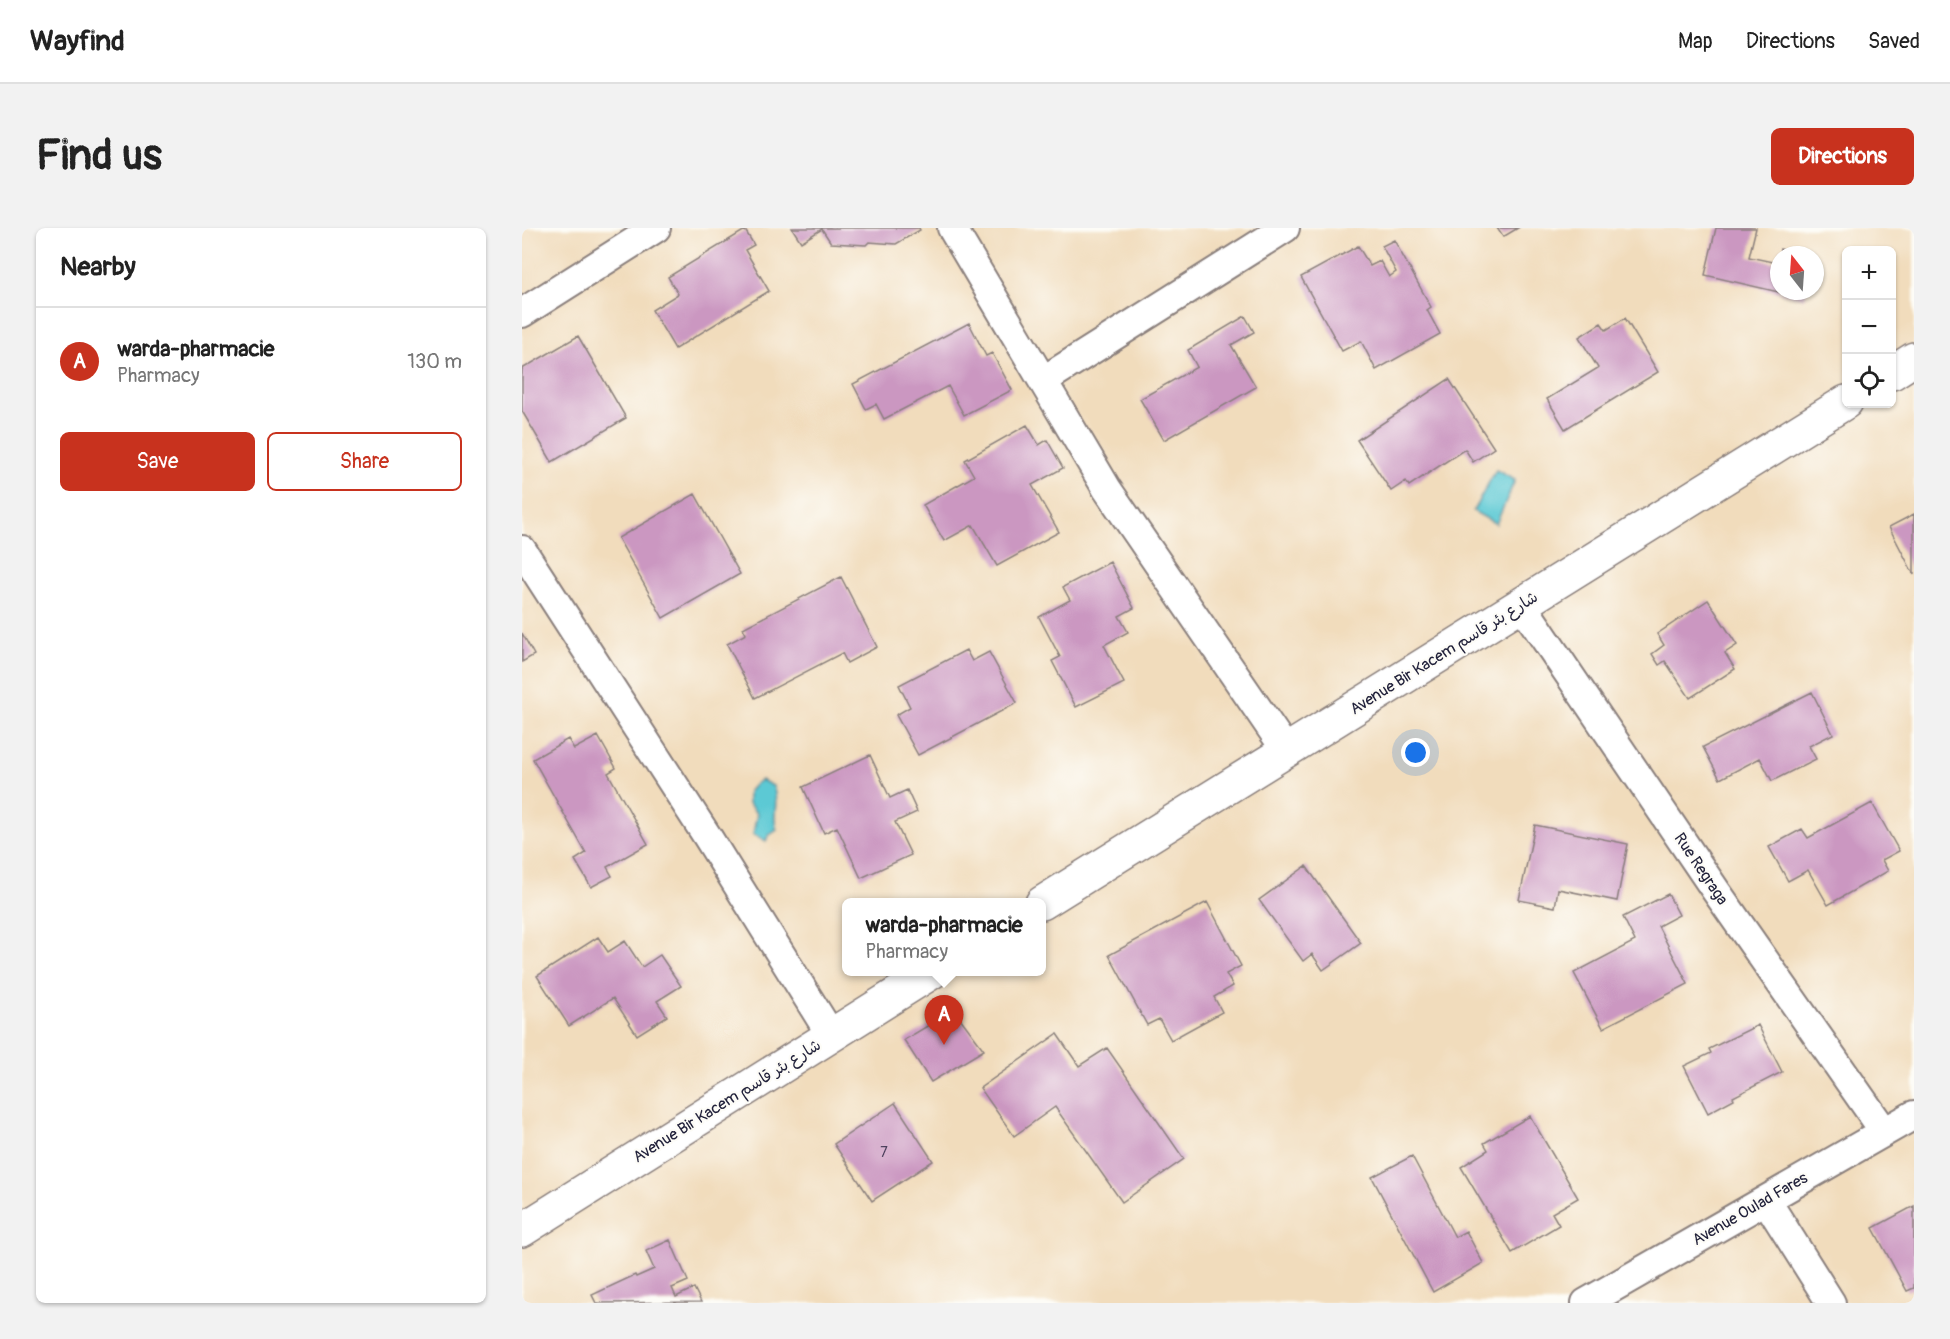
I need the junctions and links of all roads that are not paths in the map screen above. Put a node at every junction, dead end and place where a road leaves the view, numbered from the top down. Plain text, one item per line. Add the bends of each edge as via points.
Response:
1 (656, 228) edge
2 (952, 228) edge
3 (1285, 228) edge
4 (522, 313) edge
5 (1914, 359) edge
6 (1896, 371) edge
7 (1044, 380) junction
8 (1842, 405) edge
9 (522, 550) edge
10 (1522, 605) junction
11 (1286, 750) junction
12 (1046, 900) edge
13 (926, 976) edge
14 (831, 1035) junction
15 (1914, 1115) edge
16 (1884, 1131) junction
17 (1766, 1200) junction
18 (522, 1230) edge
19 (1586, 1303) edge
20 (1831, 1303) edge

1 - 4 street
2 - 7 street
3 - 7 street
5 - 6 street
7 - 11 street via 1107,489
8 - 10 street, Avenue Bir Kacem شارع بئر قاسم
9 - 14 street
10 - 11 street, Avenue Bir Kacem شارع بئر قاسم
10 - 16 street, Rue Regraga
11 - 12 street, Avenue Bir Kacem شارع بئر قاسم
13 - 14 street, Avenue Bir Kacem شارع بئر قاسم
14 - 18 street, Avenue Bir Kacem شارع بئر قاسم
15 - 16 street, Avenue Oulad Fares
16 - 17 street, Avenue Oulad Fares
17 - 19 street, Avenue Oulad Fares
17 - 20 street

